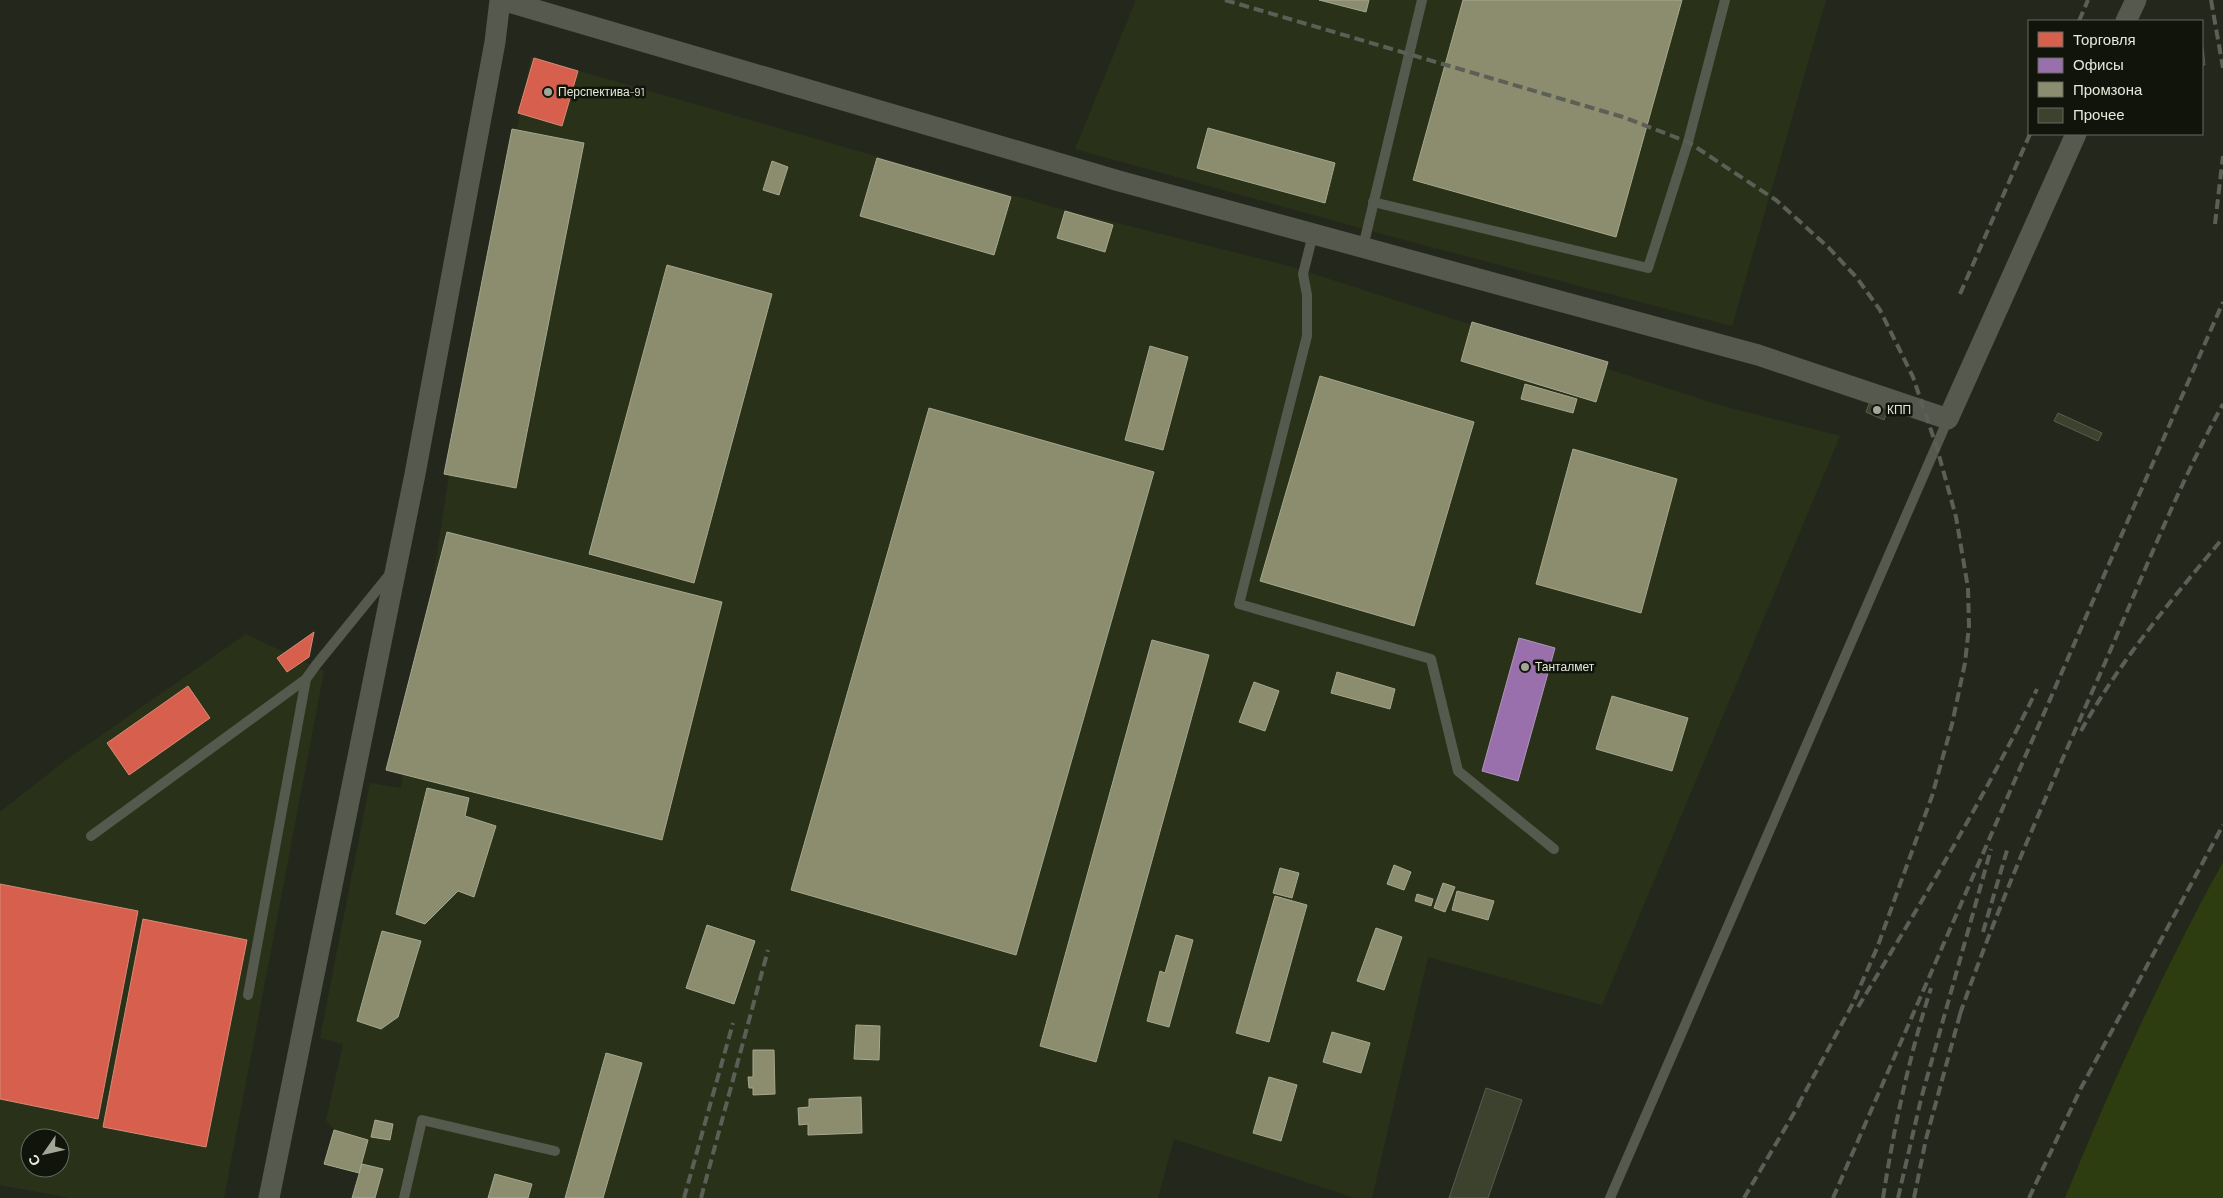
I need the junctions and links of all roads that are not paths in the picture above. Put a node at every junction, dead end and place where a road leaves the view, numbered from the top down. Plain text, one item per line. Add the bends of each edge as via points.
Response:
1 (501, 0) edge
2 (1422, 0) edge
3 (1725, 0) edge
4 (2136, 0) edge
5 (2126, 20) edge
6 (2076, 135) edge
7 (1373, 202) junction
8 (1313, 234) junction
9 (1363, 247) junction
10 (1948, 419) junction
11 (397, 565) junction
12 (306, 679) junction
13 (91, 836) dead end
14 (1554, 849) dead end
15 (248, 995) dead end
16 (555, 1151) dead end
17 (269, 1198) edge
18 (404, 1198) edge
19 (1610, 1198) edge

1 - 8 street via 1119,181
1 - 11 street
2 - 7 lane
3 - 7 lane via 1688,142 1648,268
4 - 5 street
6 - 10 street
7 - 9 lane
8 - 9 street
8 - 14 lane via 1303,274 1307,295 1307,336 1239,604 1431,659 1458,771
9 - 10 street via 1758,354
10 - 19 lane
11 - 12 lane
11 - 17 street
12 - 13 lane
12 - 15 lane
16 - 18 lane via 422,1120

